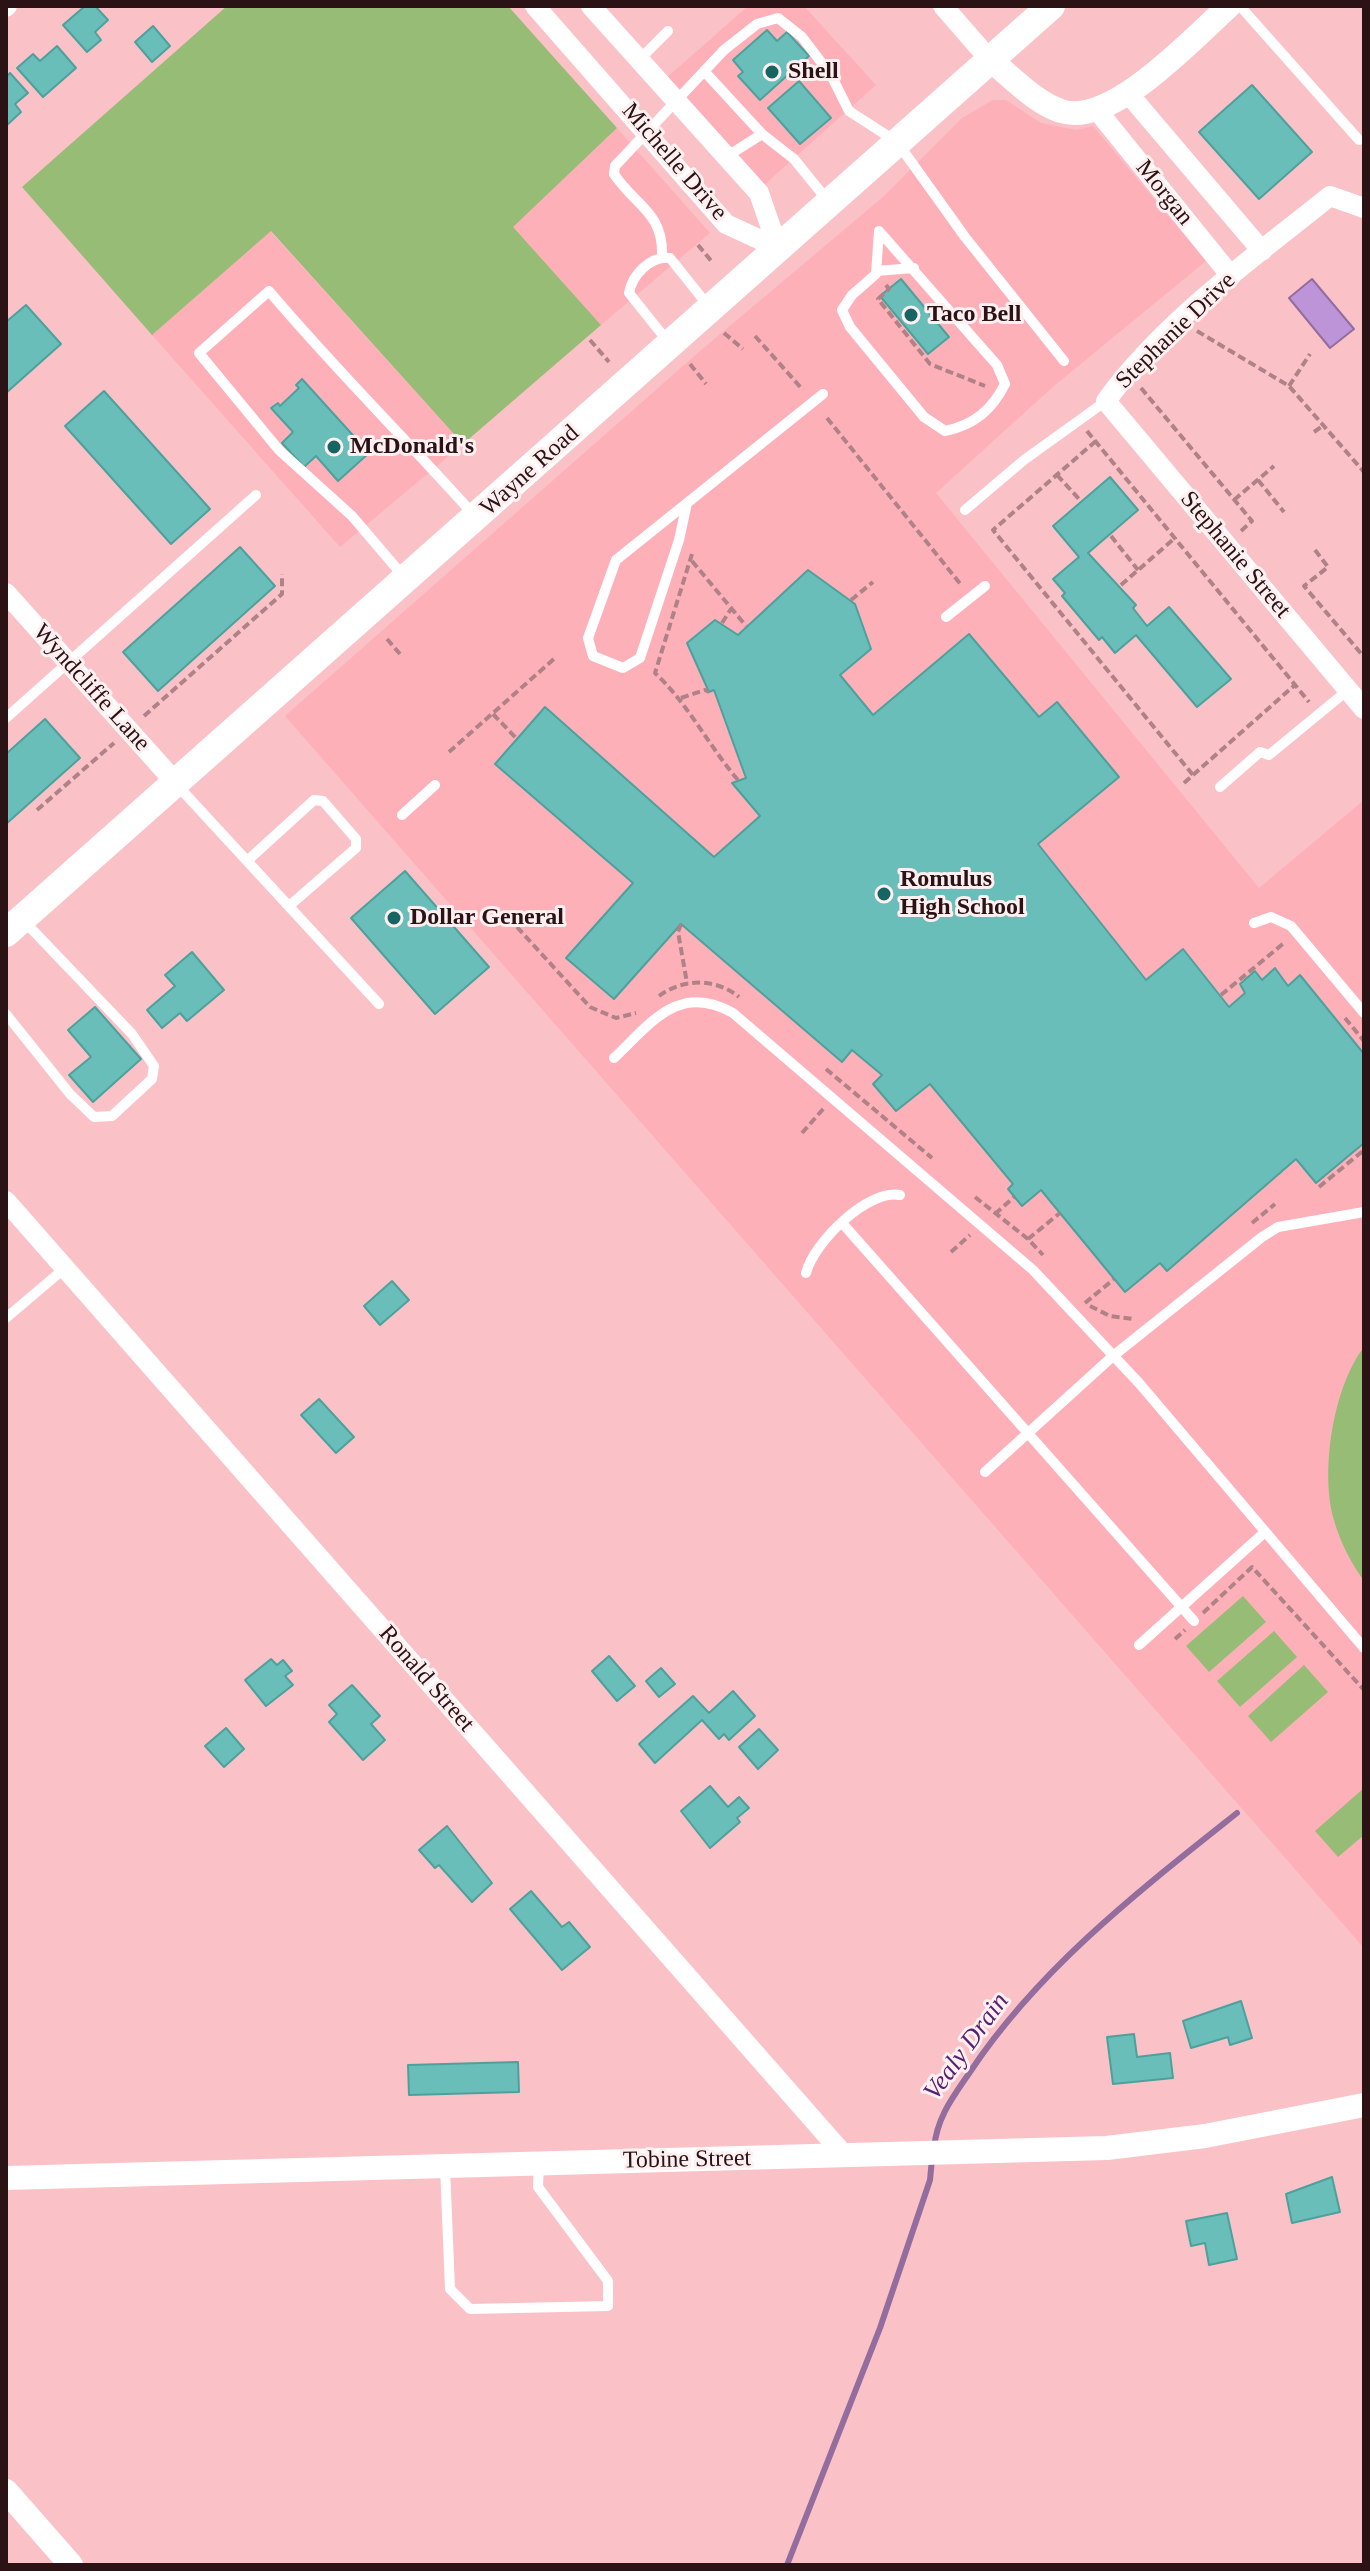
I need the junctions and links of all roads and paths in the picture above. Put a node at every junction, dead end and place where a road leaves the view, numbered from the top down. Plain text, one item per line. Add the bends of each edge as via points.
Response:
1 (535, 6) edge
2 (591, 6) edge
3 (943, 6) edge
4 (1051, 6) edge
5 (1229, 6) edge
6 (1240, 6) edge
7 (668, 31) dead end
8 (639, 60) junction
9 (990, 60) junction
10 (704, 71) junction
11 (1127, 92) junction
12 (676, 101) junction
13 (1097, 110) junction
14 (648, 133) junction
15 (762, 134) junction
16 (1359, 140) dead end
17 (897, 142) junction
18 (726, 157) junction
19 (829, 203) junction
20 (1364, 208) edge
21 (698, 245) dead end
22 (778, 248) junction
23 (662, 257) junction
24 (713, 263) dead end
25 (1247, 264) junction
26 (914, 268) junction
27 (879, 276) junction
28 (718, 321) junction
29 (1191, 328) dead end
30 (755, 336) dead end
31 (590, 340) dead end
32 (743, 349) dead end
33 (1310, 354) dead end
34 (681, 355) junction
35 (1064, 361) dead end
36 (609, 362) dead end
37 (1134, 380) dead end
38 (706, 384) dead end
39 (1289, 386) junction
40 (803, 390) dead end
41 (1001, 393) junction
42 (823, 394) dead end
43 (1106, 401) junction
44 (827, 418) dead end
45 (1324, 425) junction
46 (1083, 427) dead end
47 (1314, 432) dead end
48 (1096, 441) junction
49 (1274, 466) dead end
50 (1364, 472) edge
51 (1057, 475) junction
52 (1258, 480) junction
53 (256, 495) dead end
54 (1079, 499) dead end
55 (1234, 500) junction
56 (687, 503) junction
57 (965, 510) dead end
58 (1284, 512) dead end
59 (477, 518) junction
60 (1111, 536) dead end
61 (1176, 537) junction
62 (1225, 544) junction
63 (692, 548) dead end
64 (1315, 550) dead end
65 (692, 561) junction
66 (1138, 570) junction
67 (282, 574) dead end
68 (406, 580) junction
69 (873, 582) dead end
70 (1121, 585) dead end
71 (962, 586) dead end
72 (985, 586) dead end
73 (6, 593) edge
74 (851, 600) dead end
75 (731, 608) junction
76 (946, 617) dead end
77 (722, 623) dead end
78 (746, 626) dead end
79 (387, 639) dead end
80 (400, 654) dead end
81 (1364, 657) edge
82 (555, 658) dead end
83 (68, 662) junction
84 (1296, 684) junction
85 (1348, 690) junction
86 (709, 692) dead end
87 (681, 698) junction
88 (1309, 702) dead end
89 (1364, 709) edge
90 (493, 714) junction
91 (6, 718) edge
92 (136, 723) dead end
93 (517, 739) dead end
94 (116, 741) dead end
95 (449, 752) dead end
96 (1193, 775) junction
97 (738, 780) dead end
98 (176, 783) junction
99 (1184, 783) dead end
100 (435, 785) dead end
101 (1220, 787) dead end
102 (37, 810) dead end
103 (402, 815) dead end
104 (247, 861) junction
105 (289, 906) junction
106 (1254, 923) dead end
107 (681, 924) dead end
108 (14, 926) edge
109 (517, 927) dead end
110 (1294, 955) dead end
111 (687, 983) junction
112 (1221, 995) dead end
113 (743, 1001) dead end
114 (651, 1002) dead end
115 (379, 1004) dead end
116 (640, 1012) dead end
117 (1364, 1013) edge
118 (6, 1014) edge
119 (1344, 1016) dead end
120 (1364, 1041) edge
121 (614, 1058) dead end
122 (823, 1067) dead end
123 (824, 1108) dead end
124 (802, 1133) dead end
125 (1364, 1150) edge
126 (932, 1158) dead end
127 (1319, 1187) dead end
128 (900, 1195) dead end
129 (975, 1197) dead end
130 (1014, 1197) dead end
131 (6, 1201) edge
132 (1275, 1204) dead end
133 (1364, 1212) edge
134 (995, 1213) junction
135 (1060, 1213) dead end
136 (990, 1218) dead end
137 (843, 1224) junction
138 (1243, 1231) dead end
139 (972, 1233) dead end
140 (1028, 1239) junction
141 (951, 1252) dead end
142 (1047, 1261) dead end
143 (65, 1268) junction
144 (806, 1273) dead end
145 (1114, 1279) dead end
146 (1076, 1292) dead end
147 (1085, 1303) junction
148 (1143, 1314) dead end
149 (6, 1318) edge
150 (1113, 1356) junction
151 (1029, 1432) junction
152 (985, 1472) dead end
153 (1265, 1532) junction
154 (1182, 1607) junction
155 (1194, 1621) junction
156 (1175, 1639) dead end
157 (1139, 1645) dead end
158 (1364, 1648) edge
159 (1364, 1690) edge
160 (1364, 2105) edge
161 (846, 2157) junction
162 (539, 2163) junction
163 (445, 2165) junction
164 (6, 2178) edge
165 (6, 2491) edge
166 (71, 2565) edge

1 - 14 street, Michelle Drive
2 - 8 street, Michelle Drive
3 - 9 street
4 - 9 main road, Wayne Road
5 - 11 street
6 - 16 lane
7 - 8 lane
8 - 12 street, Michelle Drive
9 - 13 street via 1055,109 1076,114
9 - 17 main road, Wayne Road
10 - 12 lane
10 - 15 lane
10 - 17 lane via 757,24 778,18 812,50 849,111
11 - 13 street
11 - 25 street, Morgan
12 - 14 lane
12 - 18 street, Michelle Drive
13 - 25 street, Morgan
14 - 22 street, Michelle Drive via 726,224
14 - 23 lane via 620,157 614,174 658,224
15 - 18 lane
15 - 19 lane via 794,159
17 - 19 main road, Wayne Road
17 - 35 lane via 974,250
18 - 22 street, Michelle Drive via 759,193
19 - 22 main road, Wayne Road
20 - 25 street, Stephanie Drive via 1330,196
21 - 24 path
22 - 28 main road, Wayne Road
23 - 28 lane via 670,258
23 - 34 lane via 643,268 629,293
25 - 43 street, Stephanie Drive via 1127,372
26 - 27 lane
26 - 27 lane via 879,231
26 - 41 lane via 997,365 1005,384
27 - 41 path via 889,289 878,299 930,364
27 - 41 lane via 842,310 924,417 945,431 968,426
28 - 32 path
28 - 34 main road, Wayne Road
29 - 39 path
30 - 40 path
31 - 36 path
33 - 39 path
34 - 38 path
34 - 59 main road, Wayne Road
37 - 55 path
39 - 45 path
42 - 56 lane
43 - 57 lane
43 - 62 street, Stephanie Street
44 - 71 path
45 - 47 path
45 - 50 path
46 - 48 path
48 - 51 path
48 - 61 path
49 - 52 path
51 - 54 path
51 - 96 path via 993,530
52 - 55 path
52 - 58 path
53 - 83 lane
55 - 62 path via 1252,521
56 - 56 lane via 616,560 588,638 593,656 623,668 640,658
59 - 68 main road, Wayne Road
59 - 68 lane via 269,291 199,353 279,450 352,516
60 - 66 path
61 - 66 path
61 - 84 path
62 - 85 street, Stephanie Street
63 - 65 path
64 - 81 path via 1328,567 1304,586
65 - 75 path
65 - 87 path via 655,673
66 - 70 path
67 - 92 path via 282,594
68 - 98 main road, Wayne Road
69 - 74 path
72 - 76 lane
73 - 83 street, Wyndcliffe Lane
75 - 77 path
75 - 78 path
79 - 80 path
82 - 90 path
83 - 91 lane
83 - 98 street, Wyndcliffe Lane
84 - 88 path
84 - 96 path
85 - 89 street, Stephanie Street
85 - 101 lane via 1269,755 1260,752
86 - 87 path
87 - 97 path
90 - 93 path
90 - 95 path
94 - 102 path
96 - 99 path
98 - 104 lane
98 - 108 main road, Wayne Road
100 - 103 lane
104 - 105 lane
104 - 105 lane via 314,800 323,801 356,839 356,848
105 - 115 lane
106 - 117 lane via 1271,917 1291,926
107 - 111 path
108 - 118 lane via 132,1034 154,1066 152,1079 112,1116 94,1117
109 - 116 path via 590,1007 616,1018
110 - 112 path via 1284,943
111 - 113 path via 717,983
111 - 114 path
119 - 120 path
121 - 150 lane via 673,1005 717,1004 733,1013 1033,1270
122 - 126 path
123 - 124 path
125 - 127 path
128 - 137 lane via 885,1192
129 - 134 path
130 - 134 path
131 - 143 street, Ronald Street
132 - 138 path
133 - 150 lane via 1278,1227
134 - 136 path
134 - 140 path
135 - 140 path
137 - 144 lane via 819,1245
137 - 151 lane
139 - 141 path
140 - 142 path
143 - 149 lane
143 - 161 street, Ronald Street
145 - 147 path
146 - 147 path
147 - 148 path via 1110,1316 1132,1320
150 - 151 lane
150 - 153 lane
151 - 152 lane
151 - 154 lane
153 - 154 lane
153 - 158 lane
154 - 155 lane
154 - 157 lane
155 - 156 path
155 - 159 path via 1252,1567
160 - 161 street, Tobine Street via 1154,2144
161 - 162 street, Tobine Street
162 - 163 street, Tobine Street
162 - 163 lane via 538,2187 608,2281 608,2306 470,2309 460,2303 450,2289
163 - 164 street, Tobine Street
165 - 166 street

